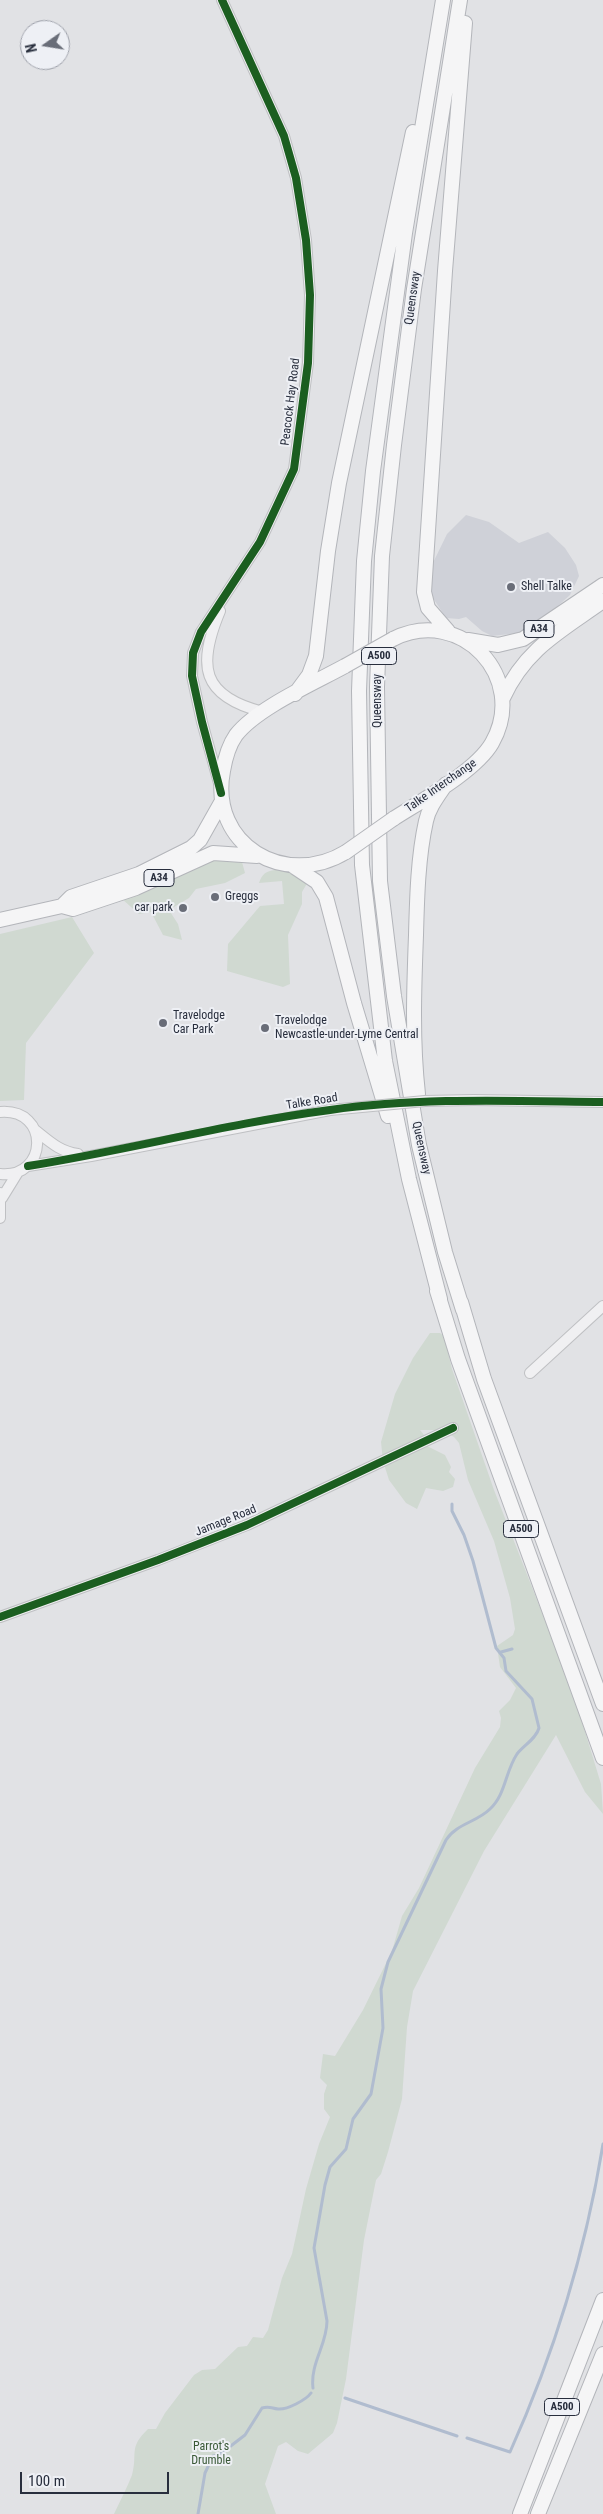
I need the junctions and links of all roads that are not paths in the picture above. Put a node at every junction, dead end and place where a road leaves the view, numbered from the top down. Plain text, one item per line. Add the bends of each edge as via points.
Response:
1 (222, 0) edge
2 (442, 0) edge
3 (460, 0) edge
4 (467, 0) edge
5 (603, 585) edge
6 (229, 590) junction
7 (603, 601) edge
8 (448, 632) junction
9 (465, 640) junction
10 (295, 694) junction
11 (503, 698) junction
12 (263, 712) junction
13 (446, 784) junction
14 (222, 797) junction
15 (257, 856) junction
16 (293, 866) junction
17 (62, 906) junction
18 (0, 920) edge
19 (603, 1102) edge
20 (0, 1112) edge
21 (34, 1129) junction
22 (91, 1156) junction
23 (28, 1166) junction
24 (18, 1172) junction
25 (0, 1174) edge
26 (1, 1195) edge
27 (0, 1218) edge
28 (440, 1299) junction
29 (603, 1306) edge
30 (463, 1310) junction
31 (530, 1373) dead end
32 (453, 1428) dead end
33 (0, 1617) edge
34 (603, 1704) edge
35 (603, 1758) edge
36 (603, 2300) edge
37 (603, 2354) edge
38 (520, 2514) edge
39 (538, 2514) edge

1 - 6 street, Peacock Hay Road via 284,136 296,178 306,240 310,295 308,363 294,469 260,542
2 - 10 highway, A500 via 339,483 316,656 309,675
2 - 28 highway, Queensway / A500 via 405,233 373,471 364,561 359,691 362,865 385,1061 409,1179
3 - 30 highway, Queensway / A500 via 416,279 394,445 382,556 378,687 380,881 394,996 419,1145
4 - 8 highway via 425,547 426,601 432,614
5 - 9 highway, A34 via 523,639 498,645
6 - 12 street, Peacock Hay Road via 210,638 208,670 224,696 244,707
6 - 14 street, Peacock Hay Road via 201,632 192,665 202,722
7 - 11 highway, A34 via 536,648 517,670
8 - 9 highway, Talke Interchange
8 - 10 highway, Talke Interchange, bridge via 425,630 407,633
9 - 11 highway, Talke Interchange via 486,658 496,675
10 - 12 highway, Talke Interchange
11 - 13 highway, Talke Interchange via 498,730 491,744 478,760
12 - 14 highway, Talke Interchange via 242,729 230,747 222,772
13 - 16 highway, Talke Interchange, bridge via 346,852 320,864
13 - 30 highway via 432,804 426,820 421,855 416,910 413,1034 421,1116
14 - 15 highway, Talke Interchange via 230,827
14 - 17 highway, A34 via 207,830 191,848 138,874 71,896
15 - 16 highway, Talke Interchange
15 - 17 highway, A34 via 213,854 114,896 73,909
16 - 28 highway via 317,882 326,897 394,1136 422,1252
17 - 18 highway, A34
19 - 22 street, Talke Road, bridge via 425,1100 330,1110
20 - 21 street, Talke Road via 19,1114
21 - 22 street, Talke Road via 67,1153
21 - 23 street via 38,1146
22 - 23 street, Talke Road
23 - 24 street
24 - 25 street
24 - 26 street
26 - 27 street
28 - 35 highway, A500 via 458,1359
29 - 31 street
30 - 34 highway, A500 via 484,1379
32 - 33 street, Jamage Road via 247,1525
36 - 38 highway, A500
37 - 39 highway, A500

